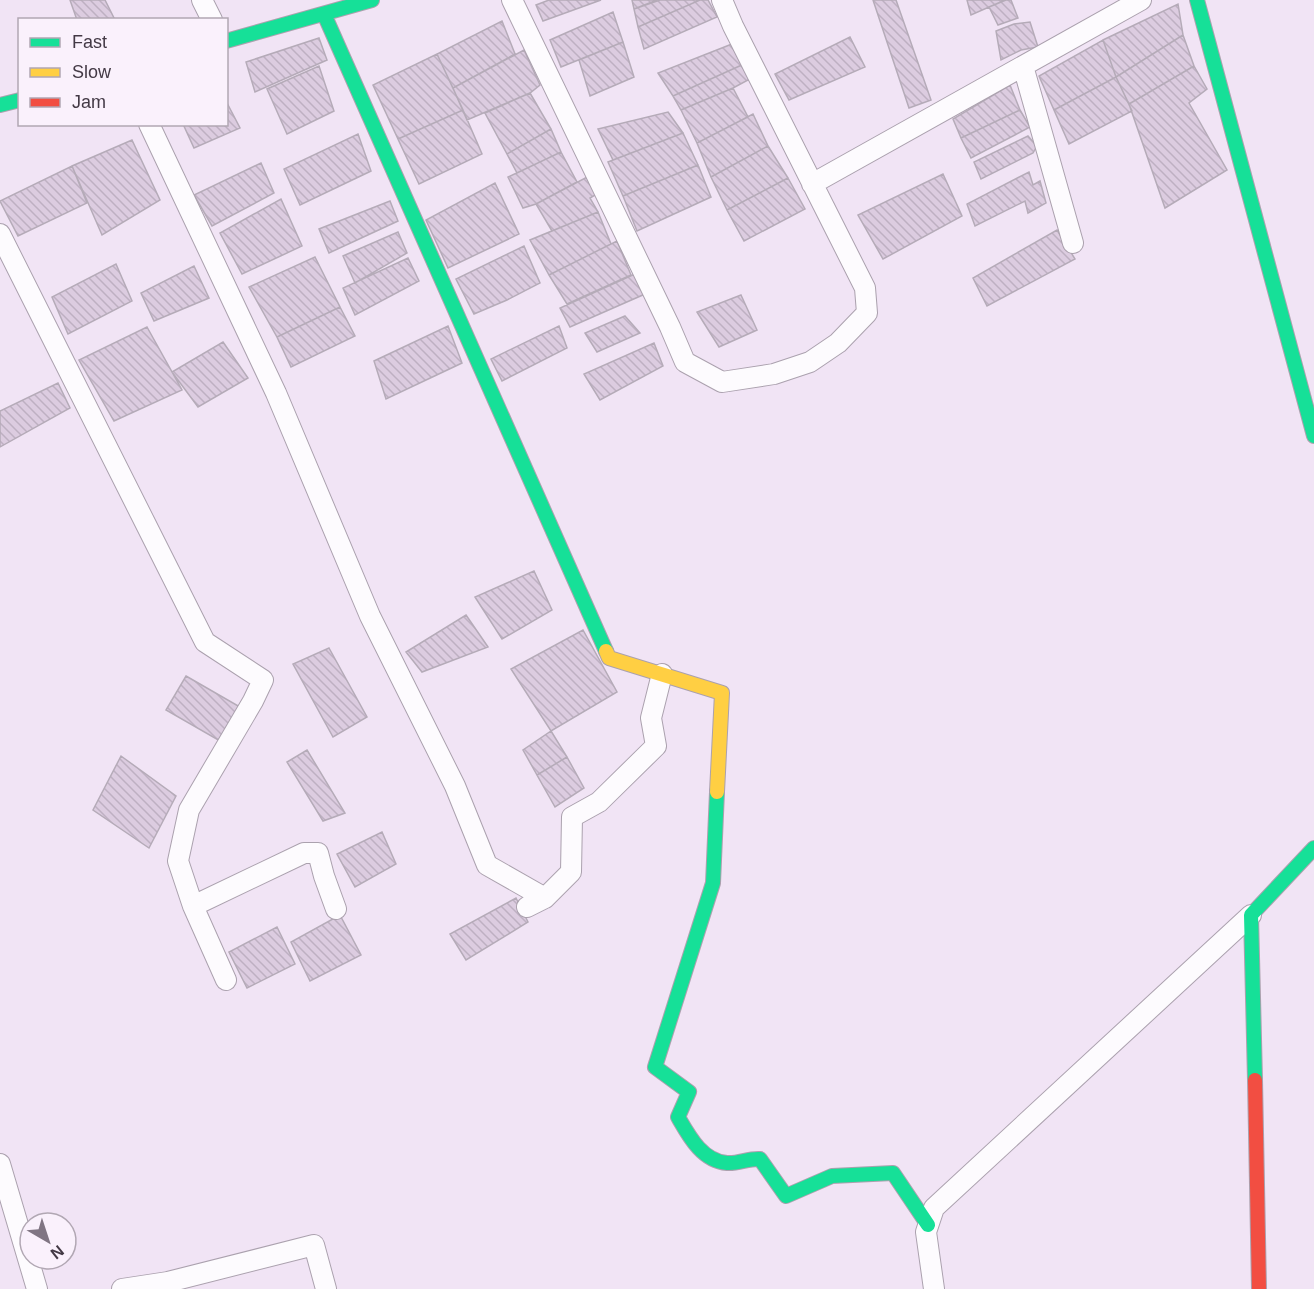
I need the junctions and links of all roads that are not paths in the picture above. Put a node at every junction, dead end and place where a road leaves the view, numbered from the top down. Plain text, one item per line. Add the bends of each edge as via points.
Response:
1 (202, 0) edge
2 (372, 0) edge
3 (512, 0) edge
4 (722, 0) edge
5 (1141, 0) edge
6 (1197, 0) edge
7 (324, 14) junction
8 (211, 18) edge
9 (228, 40) edge
10 (1023, 66) junction
11 (18, 100) edge
12 (0, 105) edge
13 (149, 126) edge
14 (812, 184) junction
15 (0, 234) edge
16 (1073, 243) dead end
17 (1314, 436) edge
18 (662, 674) junction
19 (1314, 849) edge
20 (193, 906) junction
21 (336, 909) dead end
22 (1251, 915) junction
23 (226, 980) dead end
24 (0, 1164) edge
25 (928, 1225) junction
26 (37, 1289) edge
27 (122, 1289) edge
28 (326, 1289) edge
29 (934, 1289) edge
30 (1259, 1289) edge

1 - 8 street
2 - 7 main road
3 - 14 street via 685,362 722,382 774,374 810,362 838,342 867,313 865,288
4 - 14 street
5 - 10 street
6 - 17 main road
7 - 9 main road
7 - 18 main road via 609,658
10 - 14 street
10 - 16 street
11 - 12 main road
13 - 18 street via 276,393 370,616 455,786 487,865 536,903 571,872 572,817 599,802 656,746 651,718
15 - 20 street via 205,642 263,680 189,810 178,861
18 - 25 main road via 722,693 714,883 655,1067 689,1092 678,1117 706,1156 729,1163 748,1157 759,1159 786,1196 832,1176 893,1173
19 - 22 main road
20 - 21 street via 304,854 318,853
20 - 23 street
22 - 25 street via 934,1208
22 - 30 main road
24 - 26 street
25 - 29 street
27 - 28 street via 314,1245

